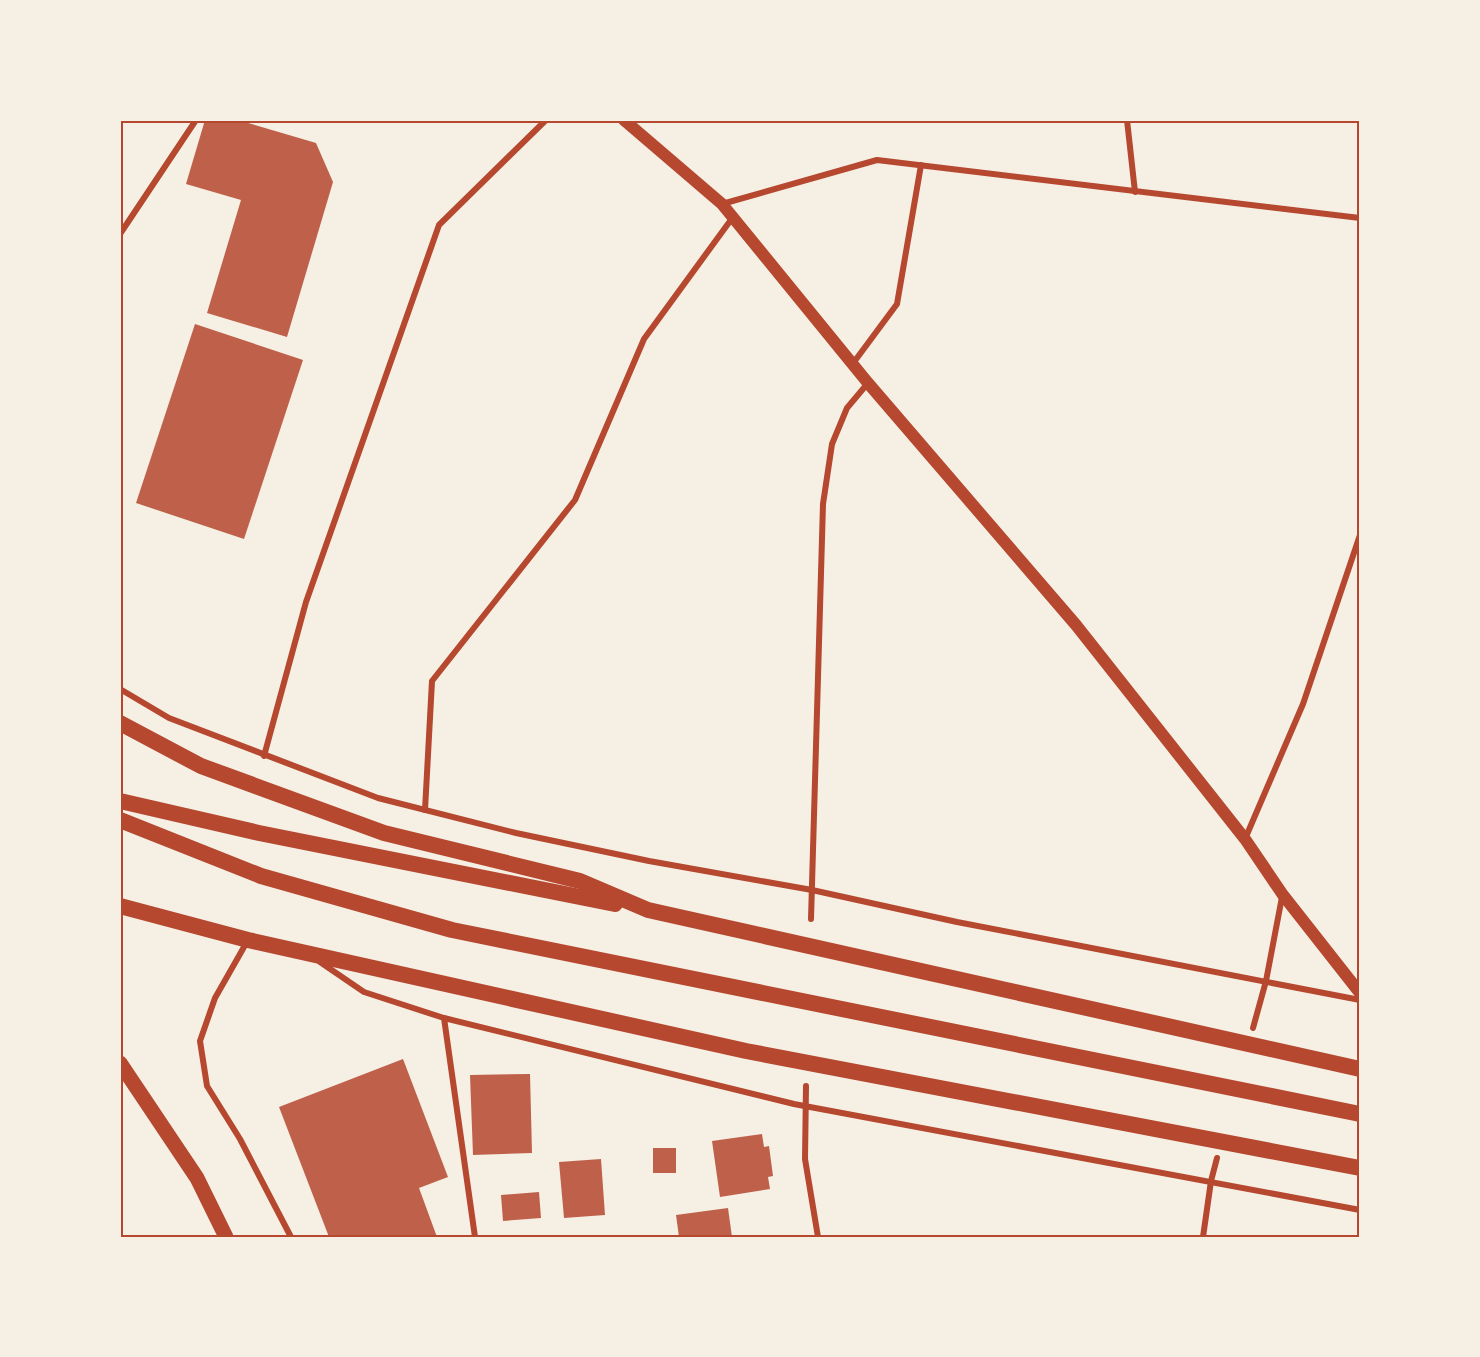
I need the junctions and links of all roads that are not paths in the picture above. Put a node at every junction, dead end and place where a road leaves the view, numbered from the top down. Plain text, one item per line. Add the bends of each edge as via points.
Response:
1 (196, 120) edge
2 (546, 120) edge
3 (624, 120) edge
4 (1126, 120) edge
5 (921, 165) junction
6 (1136, 192) junction
7 (722, 204) junction
8 (733, 217) junction
9 (1360, 219) edge
10 (120, 234) edge
11 (854, 362) junction
12 (868, 382) junction
13 (1360, 535) edge
14 (120, 689) edge
15 (120, 723) edge
16 (264, 756) junction
17 (120, 801) edge
18 (425, 810) junction
19 (120, 820) edge
20 (1245, 839) junction
21 (812, 890) junction
22 (1283, 895) junction
23 (120, 906) edge
24 (648, 910) junction
25 (120, 912) edge
26 (144, 913) junction
27 (811, 919) dead end
28 (248, 940) junction
29 (307, 953) junction
30 (1266, 981) junction
31 (1360, 993) edge
32 (1360, 1000) edge
33 (444, 1018) junction
34 (1253, 1028) dead end
35 (120, 1064) edge
36 (1360, 1069) edge
37 (806, 1086) dead end
38 (805, 1106) junction
39 (1360, 1114) edge
40 (1217, 1158) dead end
41 (1360, 1168) edge
42 (1210, 1181) junction
43 (1360, 1210) edge
44 (226, 1237) edge
45 (291, 1237) edge
46 (474, 1237) edge
47 (818, 1237) edge
48 (1203, 1237) edge

1 - 10 street
2 - 16 street via 439,225 306,602
3 - 7 main road
4 - 6 street
5 - 6 street
5 - 7 street via 877,160
5 - 11 street via 897,304
6 - 9 street
7 - 8 main road
8 - 11 main road
8 - 18 street via 644,339 575,500 432,681
11 - 12 main road
12 - 20 main road via 1076,625
12 - 21 street via 847,408 832,444 823,504
13 - 20 street via 1303,704
14 - 16 street via 169,718
15 - 24 highway via 201,766 384,833 580,881
16 - 18 street via 378,798
17 - 24 highway
18 - 21 street via 649,861
19 - 39 highway via 261,876 452,930
20 - 22 main road
21 - 27 street
21 - 30 street
22 - 30 street
22 - 31 main road
23 - 26 highway
24 - 36 highway
25 - 26 highway
26 - 28 highway
28 - 29 highway
28 - 45 street via 215,998 200,1041 207,1086 240,1139
29 - 33 street via 364,992
29 - 41 highway via 746,1051
30 - 32 street
30 - 34 street
33 - 38 street
33 - 46 street
35 - 44 main road via 197,1178
37 - 38 street
38 - 42 street
38 - 47 street via 805,1159
40 - 42 street
42 - 43 street
42 - 48 street

